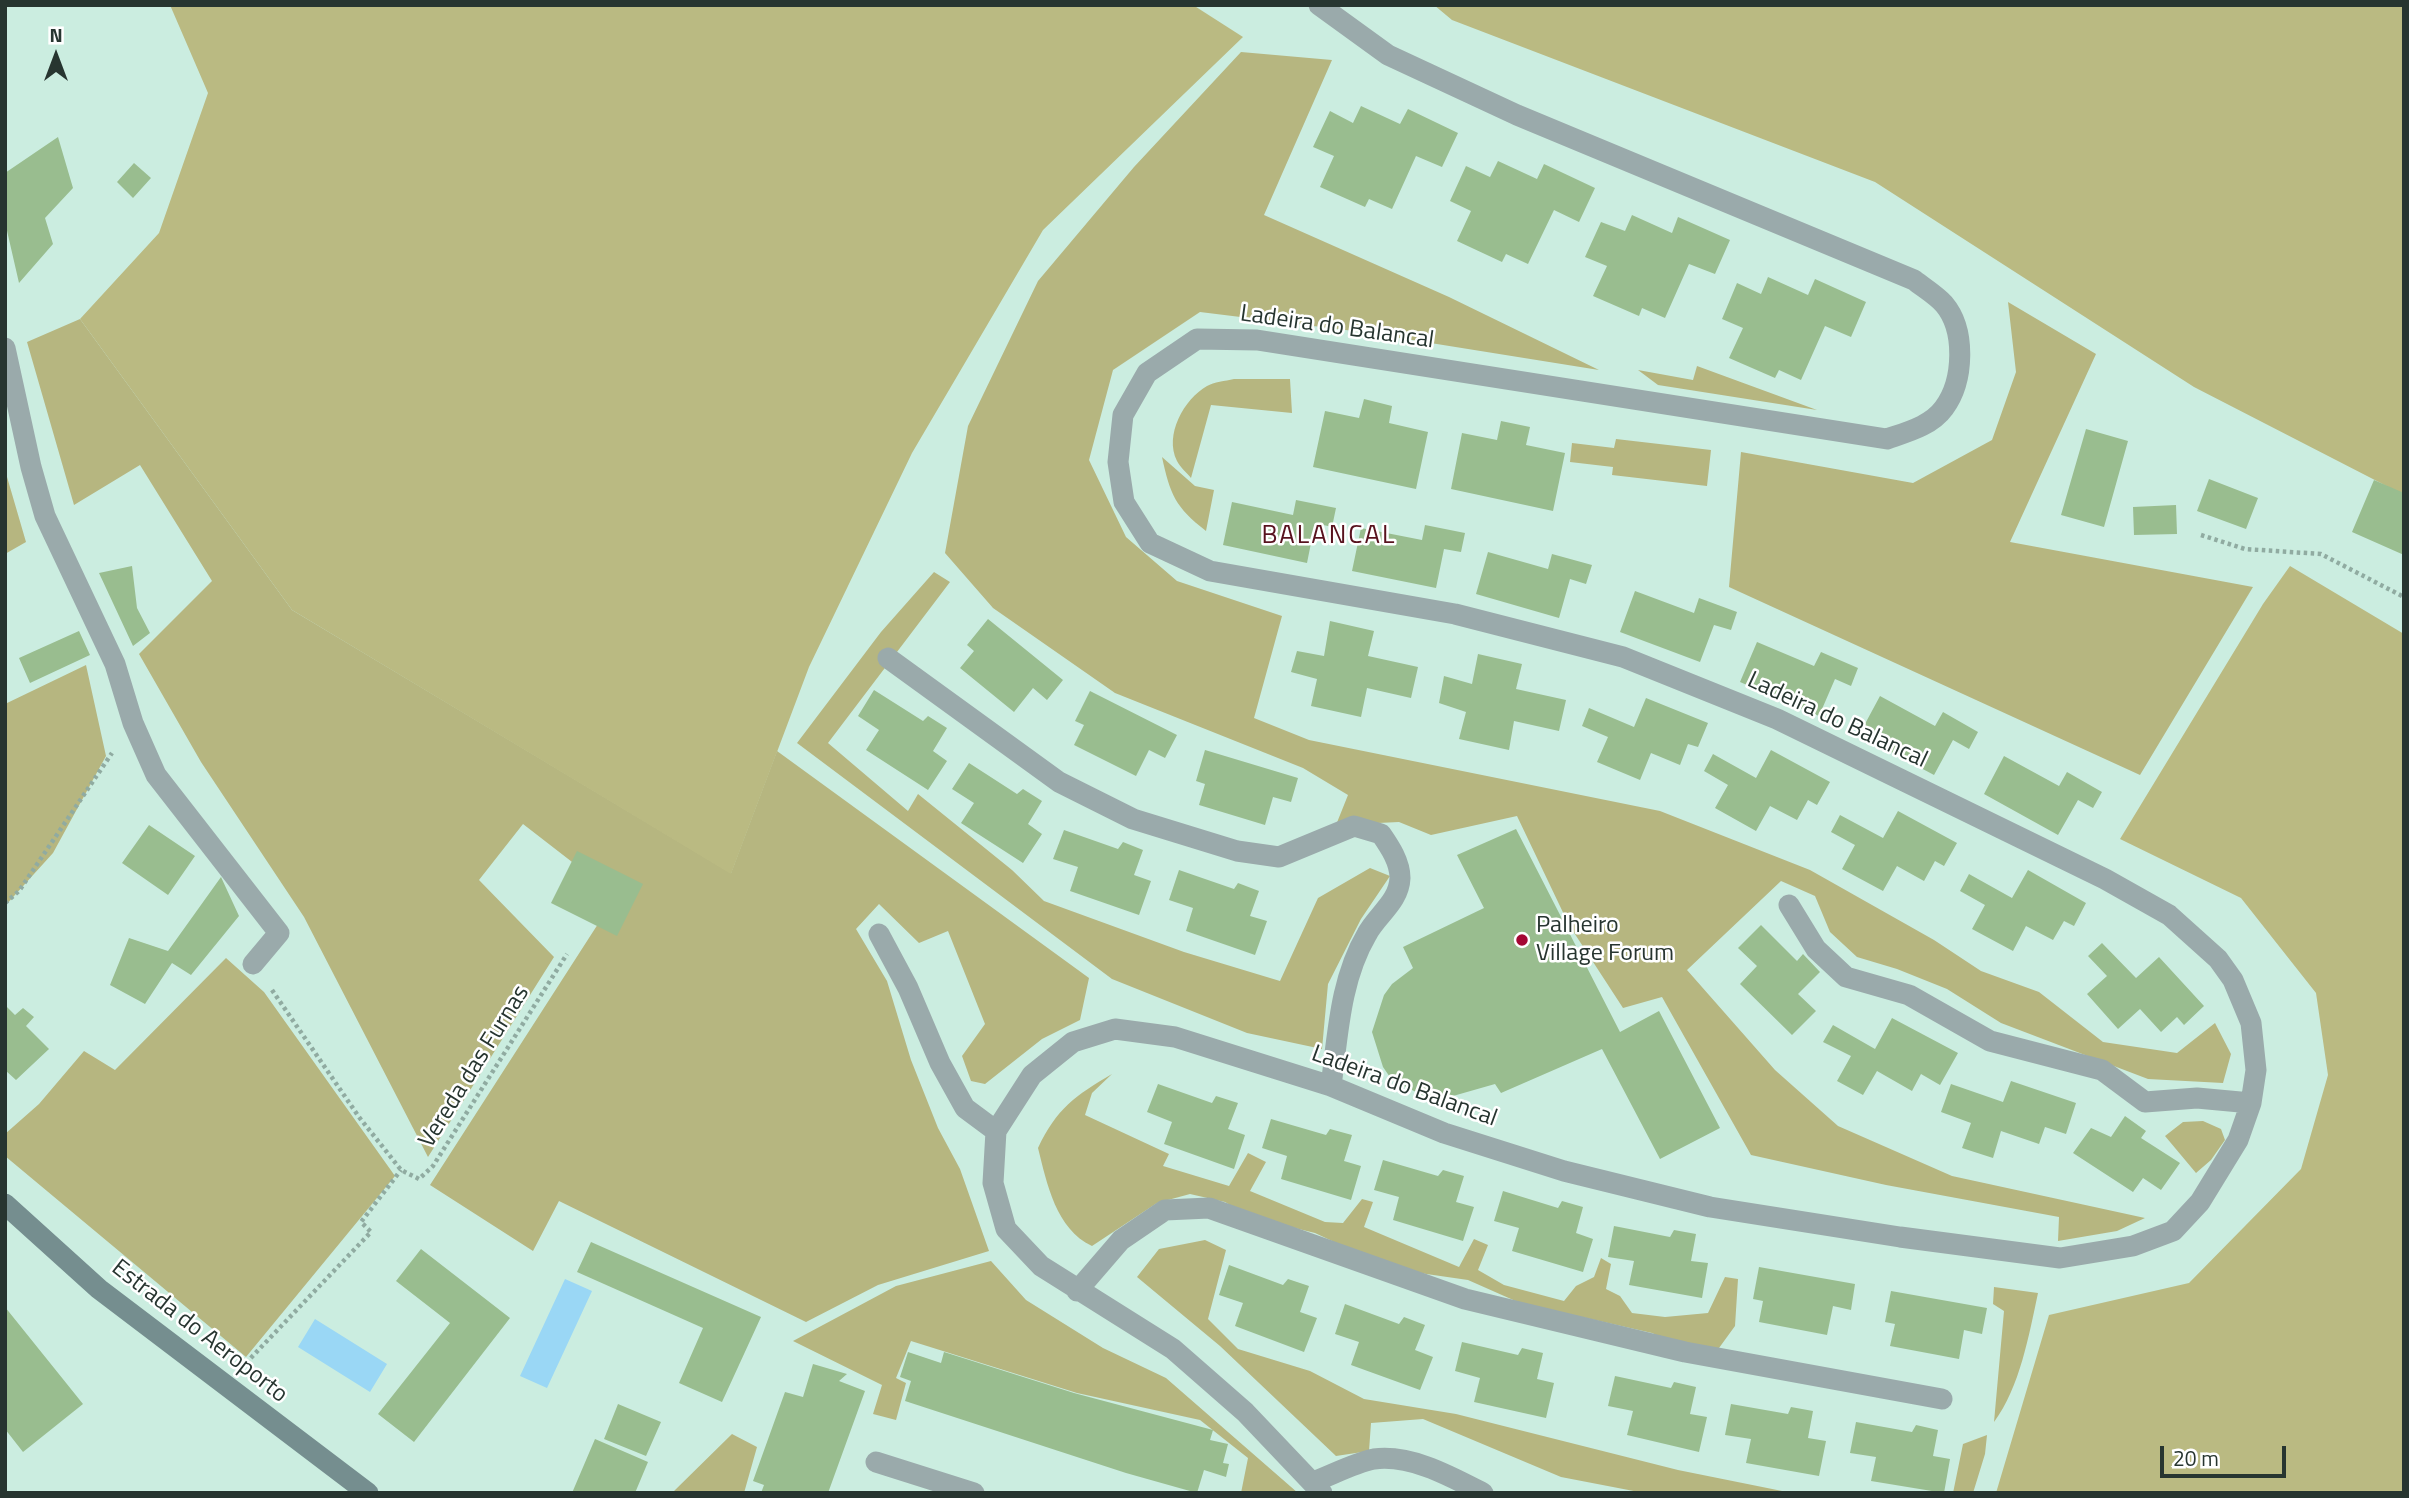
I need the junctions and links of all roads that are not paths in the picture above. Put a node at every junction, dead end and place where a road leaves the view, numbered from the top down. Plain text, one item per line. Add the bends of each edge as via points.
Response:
1 (1319, 5) edge
2 (5, 348) edge
3 (888, 657) dead end
4 (1789, 905) dead end
5 (879, 934) dead end
6 (253, 964) road end
7 (1331, 1086) junction
8 (2251, 1102) junction
9 (996, 1131) junction
10 (5, 1204) edge
11 (1077, 1291) junction
12 (1942, 1399) dead end
13 (876, 1462) dead end
14 (1317, 1488) edge
15 (369, 1493) edge
16 (974, 1493) edge
17 (1483, 1493) edge

1 - 8 street, Ladeira do Balancal via 1388,55 1517,115 1914,280 1945,305 1960,340 1957,381 1944,408 1922,426 1887,439 1257,340 1197,339 1147,373 1123,415 1118,462 1124,502 1150,543 1210,570 1454,614 1623,657 1777,719 2105,879 2169,915 2218,959 2233,980 2251,1023 2256,1070
2 - 6 street via 45,516 116,664 133,723 156,775 279,933
3 - 7 street via 1059,782 1133,819 1237,851 1279,857 1354,826 1381,834 1394,853 1400,879 1392,903 1368,931 1351,967
4 - 8 street via 1816,949 1846,977 1909,995 1990,1041 2102,1070 2144,1102 2197,1098
5 - 9 street via 965,1108
7 - 8 street, Ladeira do Balancal via 1444,1133 1564,1171 1710,1207 2060,1258 2133,1247 2173,1231 2222,1170
7 - 9 street, Ladeira do Balancal via 1175,1037 1115,1029 1073,1042 1032,1075
9 - 11 street, Ladeira do Balancal via 993,1183 1006,1229 1041,1266
10 - 15 main road, Estrada do Aeroporto via 99,1289
11 - 12 street via 1121,1240 1165,1210 1209,1208 1465,1299 1685,1352
11 - 14 street, Ladeira do Balancal via 1173,1349 1245,1412
13 - 16 street
14 - 17 street via 1375,1459 1441,1472

